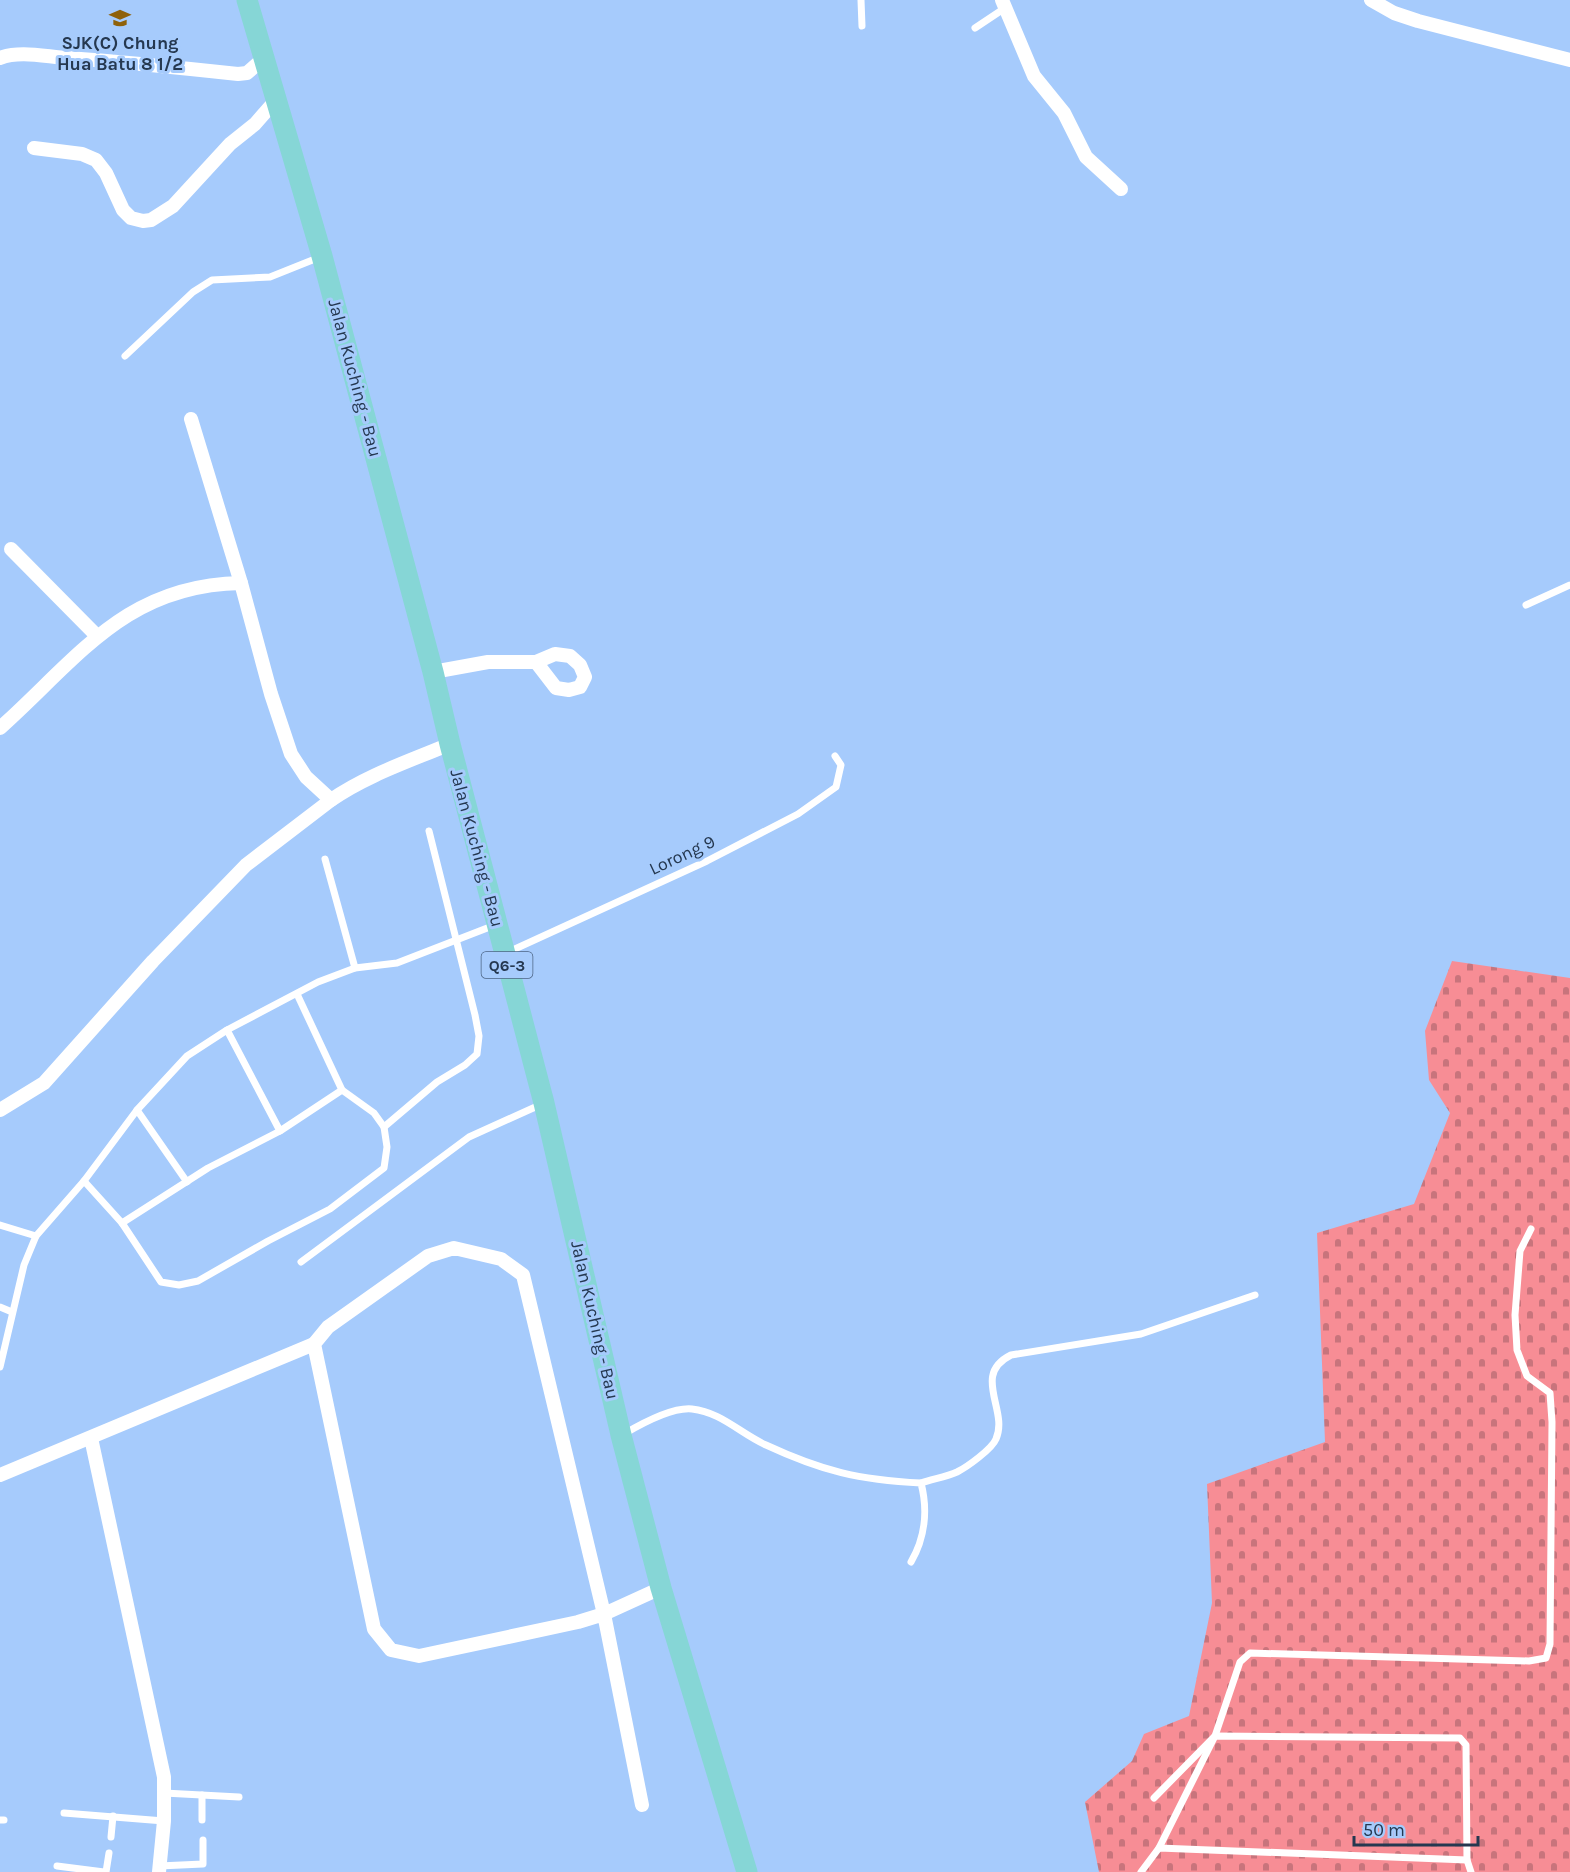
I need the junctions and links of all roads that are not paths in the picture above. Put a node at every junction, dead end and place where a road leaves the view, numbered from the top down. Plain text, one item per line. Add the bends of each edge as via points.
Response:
1 (861, 0) edge
2 (1371, 0) edge
3 (252, 1) edge
4 (1003, 4) edge
5 (862, 26) dead end
6 (975, 28) dead end
7 (0, 58) edge
8 (264, 58) junction
9 (1570, 60) edge
10 (276, 100) junction
11 (34, 148) dead end
12 (1121, 189) dead end
13 (322, 256) junction
14 (125, 356) dead end
15 (191, 419) dead end
16 (11, 549) dead end
17 (241, 583) junction
18 (1570, 585) edge
19 (1526, 605) dead end
20 (97, 636) junction
21 (536, 662) dead end
22 (433, 672) junction
23 (0, 728) edge
24 (450, 744) junction
25 (835, 756) dead end
26 (332, 800) junction
27 (429, 831) dead end
28 (325, 859) dead end
29 (497, 924) junction
30 (456, 939) junction
31 (504, 954) junction
32 (355, 968) junction
33 (297, 994) junction
34 (227, 1030) junction
35 (342, 1090) junction
36 (544, 1103) junction
37 (0, 1110) edge
38 (137, 1110) junction
39 (384, 1127) junction
40 (280, 1131) junction
41 (84, 1181) junction
42 (187, 1182) junction
43 (122, 1223) junction
44 (0, 1225) edge
45 (1531, 1229) dead end
46 (36, 1236) junction
47 (301, 1262) dead end
48 (1255, 1294) dead end
49 (0, 1307) edge
50 (12, 1312) junction
51 (314, 1344) junction
52 (0, 1367) edge
53 (621, 1435) junction
54 (91, 1438) junction
55 (0, 1474) edge
56 (921, 1483) junction
57 (910, 1562) dead end
58 (661, 1588) junction
59 (604, 1614) junction
60 (1215, 1736) junction
61 (164, 1793) junction
62 (202, 1795) junction
63 (239, 1797) dead end
64 (1154, 1798) dead end
65 (642, 1805) dead end
66 (64, 1812) dead end
67 (113, 1816) junction
68 (202, 1820) dead end
69 (164, 1821) junction
70 (111, 1837) dead end
71 (203, 1840) dead end
72 (1159, 1848) junction
73 (109, 1853) dead end
74 (1467, 1860) junction
75 (57, 1866) dead end
76 (159, 1869) edge
77 (105, 1872) edge
78 (747, 1872) edge
79 (1141, 1872) edge
80 (1471, 1872) edge

1 - 5 lane
2 - 9 street via 1418,21
3 - 8 main road, Jalan Kuching - Bau / Q6-3
4 - 6 lane
4 - 12 street via 1034,76 1064,113 1086,157
7 - 8 street via 35,56 238,74 247,73
8 - 10 main road, Jalan Kuching - Bau / Q6-3
10 - 11 street via 172,207 150,220 131,218 123,210 96,160 82,154
10 - 13 main road, Jalan Kuching - Bau / Q6-3
13 - 14 lane via 270,277 212,280 193,292
13 - 22 main road, Jalan Kuching - Bau / Q6-3
15 - 17 street
16 - 20 street
17 - 20 street via 206,584 151,601
17 - 26 street via 291,754 306,777
18 - 19 lane
20 - 23 street
21 - 22 street via 488,662
22 - 24 main road, Jalan Kuching - Bau / Q6-3
24 - 26 street via 365,780
24 - 29 main road, Jalan Kuching - Bau / Q6-3
25 - 31 lane, Lorong 9 via 841,765 836,787 798,814 707,861
26 - 37 street via 246,865 44,1083
27 - 30 lane
28 - 32 lane
29 - 30 lane
29 - 31 main road, Jalan Kuching - Bau / Q6-3
30 - 32 lane via 397,963
30 - 39 lane via 479,1036 477,1054
31 - 36 main road, Jalan Kuching - Bau / Q6-3
32 - 33 lane
33 - 34 lane
33 - 35 lane
34 - 38 lane via 187,1056
34 - 40 lane
35 - 39 lane via 374,1113
35 - 40 lane
36 - 47 lane via 469,1137
36 - 53 main road, Jalan Kuching - Bau / Q6-3
38 - 41 lane
38 - 42 lane
39 - 43 lane via 384,1168 330,1209 198,1281 179,1285 161,1282
40 - 42 lane
41 - 43 lane
41 - 46 lane
42 - 43 lane
44 - 46 lane
45 - 60 lane via 1520,1251 1515,1316 1517,1350 1527,1376 1550,1393 1550,1644 1546,1658 1529,1661 1250,1653 1240,1662
46 - 50 lane
48 - 56 lane via 1141,1334 1011,1355 999,1361 991,1379 999,1428 995,1441 957,1472
49 - 50 lane
50 - 52 lane
51 - 54 street
51 - 59 street via 374,1629 391,1650 419,1656
51 - 59 street via 328,1328 428,1256 454,1248 501,1259 523,1275
53 - 56 lane via 668,1413 691,1409 717,1416 763,1444 811,1466 882,1481
53 - 58 main road, Jalan Kuching - Bau / Q6-3
54 - 55 street
54 - 61 street via 162,1766
56 - 57 lane via 924,1523 920,1546
58 - 59 street
58 - 78 main road, Jalan Kuching - Bau / Q6-3
59 - 65 street
60 - 64 lane
60 - 72 lane
60 - 74 lane via 1460,1738 1466,1744
61 - 62 lane
61 - 69 street
62 - 63 lane
62 - 68 lane
66 - 67 lane
67 - 69 lane
67 - 70 lane
69 - 76 street
71 - 76 lane via 203,1864
72 - 74 lane
72 - 79 lane
73 - 77 lane
74 - 80 lane
75 - 77 lane

